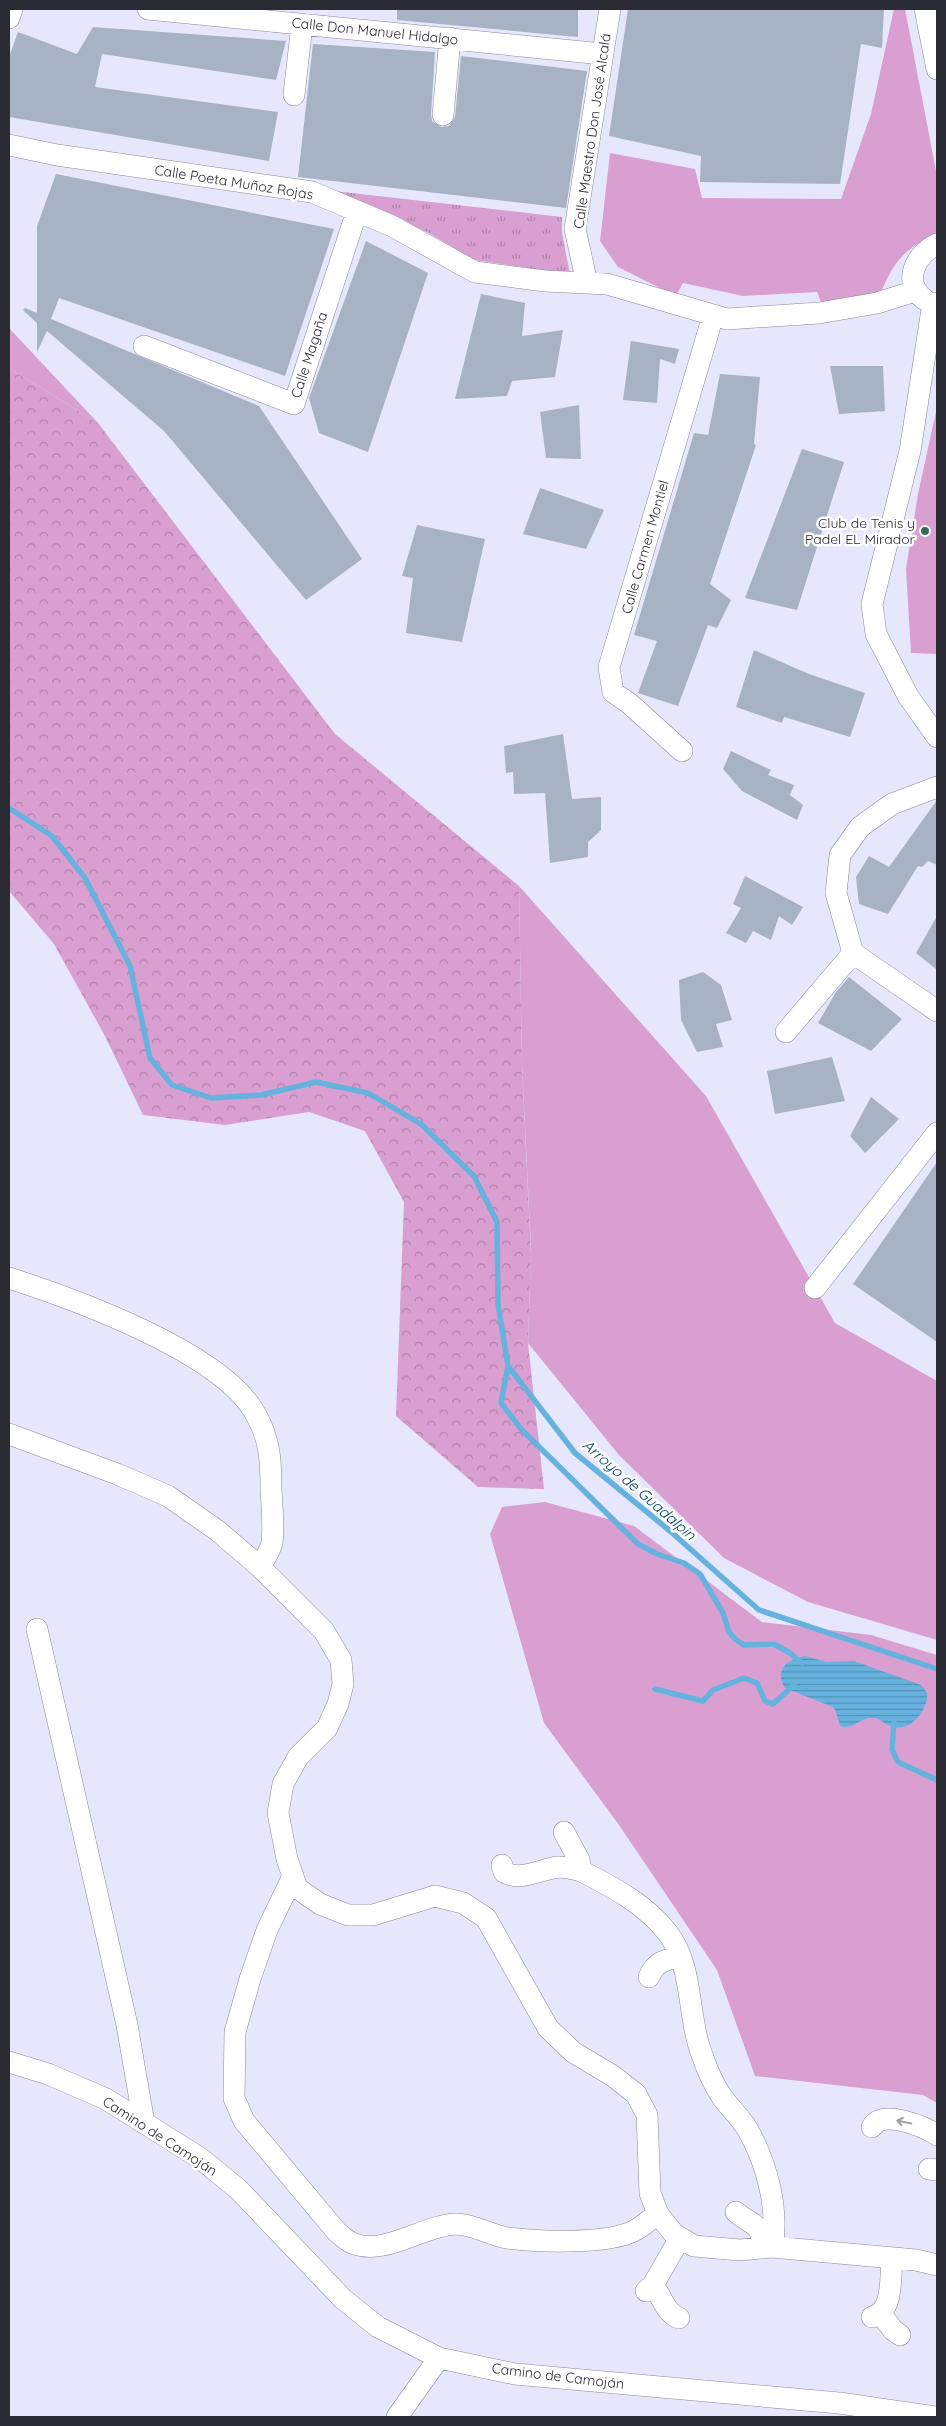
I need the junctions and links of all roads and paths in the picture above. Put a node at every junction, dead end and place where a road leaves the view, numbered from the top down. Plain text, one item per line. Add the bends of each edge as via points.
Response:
1 (12, 9) edge
2 (148, 9) edge
3 (610, 9) edge
4 (925, 9) edge
5 (9, 18) edge
6 (302, 24) junction
7 (450, 38) junction
8 (603, 54) junction
9 (937, 69) edge
10 (294, 94) dead end
11 (443, 115) dead end
12 (9, 145) edge
13 (357, 211) junction
14 (937, 244) edge
15 (587, 283) junction
16 (915, 291) junction
17 (935, 303) edge
18 (713, 316) junction
19 (144, 346) dead end
20 (937, 737) edge
21 (682, 751) dead end
22 (937, 787) edge
23 (853, 953) junction
24 (937, 1011) edge
25 (786, 1032) dead end
26 (937, 1133) edge
27 (9, 1278) edge
28 (815, 1288) dead end
29 (9, 1434) edge
30 (260, 1567) junction
31 (37, 1629) dead end
32 (564, 1832) dead end
33 (502, 1865) dead end
34 (293, 1876) junction
35 (586, 1877) junction
36 (680, 1956) junction
37 (649, 1977) dead end
38 (9, 2062) edge
39 (144, 2123) junction
40 (872, 2127) dead end
41 (937, 2135) edge
42 (736, 2212) dead end
43 (658, 2214) junction
44 (680, 2238) junction
45 (767, 2247) junction
46 (892, 2258) junction
47 (937, 2264) edge
48 (679, 2318) dead end
49 (900, 2335) dead end
50 (438, 2358) junction
51 (397, 2417) edge
52 (935, 2417) edge

1 - 5 street
2 - 6 street, Calle Don Manuel Hidalgo
3 - 8 street, Calle Maestro Don José Alcalá
4 - 9 street
6 - 7 street, Calle Don Manuel Hidalgo
6 - 10 street
7 - 8 street, Calle Don Manuel Hidalgo
7 - 11 street
8 - 15 street, Calle Maestro Don José Alcalá via 575,229
12 - 13 street, Calle Poeta Muñoz Rojas via 57,155 312,192
13 - 15 street, Calle Poeta Muñoz Rojas via 392,226 475,272
13 - 19 street, Calle Magaña via 294,404
14 - 16 street via 916,263 912,282
15 - 18 street, Calle Poeta Muñoz Rojas via 607,284
16 - 17 street via 925,300
16 - 18 street, Calle Poeta Muñoz Rojas via 877,303 819,313 739,320
17 - 20 street via 910,451 872,604 876,634 908,696
18 - 21 street, Calle Carmen Montiel via 609,667 613,692
22 - 23 street via 892,804 860,827 840,855 836,893
23 - 24 street
23 - 25 street
26 - 28 street
27 - 30 street via 114,1316 174,1346 226,1379 242,1394 255,1413 271,1453 272,1544
29 - 30 street via 168,1496 218,1531
30 - 34 street via 324,1631 340,1660 343,1684 327,1728 298,1757 283,1784 278,1813
31 - 39 street via 128,2025
32 - 35 street
33 - 35 street via 506,1873 518,1876 557,1867 570,1868
34 - 43 street via 297,1888 320,1904 348,1915 373,1915 435,1896 463,1903 486,1918 548,2028 573,2052 636,2094 647,2115 650,2193
34 - 43 street via 267,1930 237,2024 234,2098 244,2121 337,2232 352,2243 371,2245 397,2242 424,2230 456,2224 489,2234 523,2239 608,2238 630,2233
35 - 36 street via 615,1888 652,1915 669,1934
36 - 37 street via 657,1964
36 - 45 street via 690,1994 693,2024 708,2070 721,2096 748,2129 766,2173 775,2227
38 - 39 street, Camino de Camoján via 48,2074 106,2099
39 - 50 street, Camino de Camoján via 200,2158 238,2189 343,2299 378,2327
41 -> 40 street via 918,2125 886,2118 877,2120
42 - 45 street via 759,2227
43 - 44 street
44 - 45 street via 694,2246 740,2250
44 - 48 street via 650,2288 660,2294 670,2313
45 - 46 street
46 - 47 street
46 - 49 street via 888,2302 876,2316
50 - 51 street
50 - 52 street, Camino de Camoján via 515,2374 839,2403

